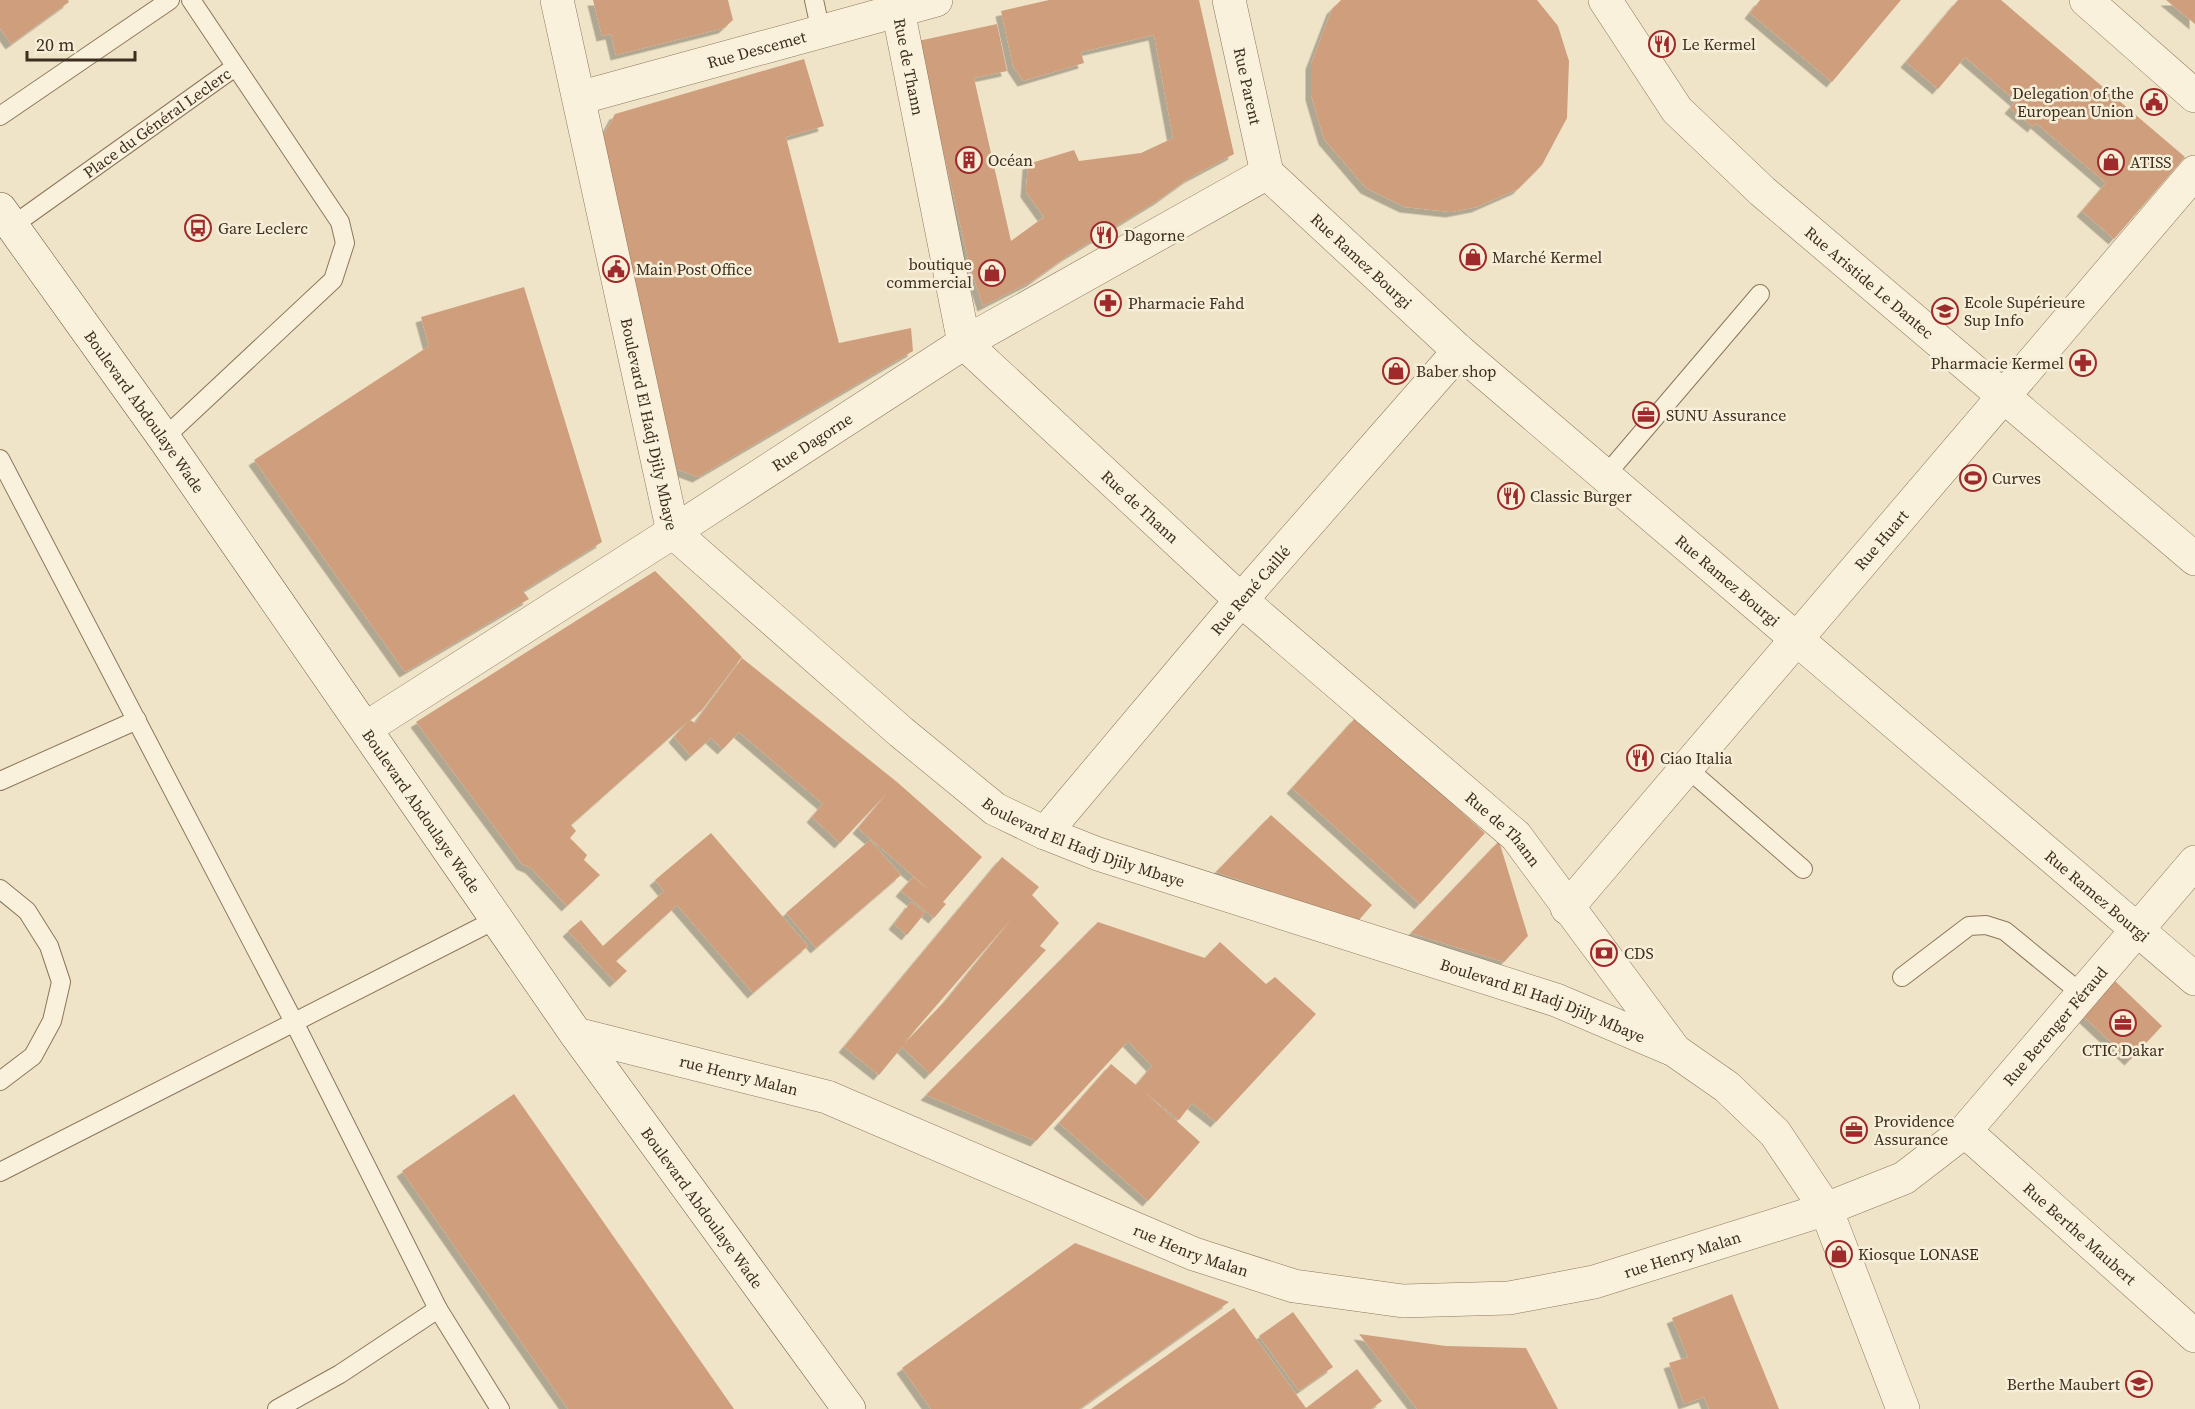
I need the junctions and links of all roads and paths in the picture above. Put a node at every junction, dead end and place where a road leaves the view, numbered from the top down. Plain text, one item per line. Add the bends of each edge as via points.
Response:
1 (170, 0) edge
2 (191, 0) edge
3 (557, 0) edge
4 (814, 0) edge
5 (936, 0) edge
6 (1229, 0) edge
7 (1605, 0) edge
8 (2086, 0) edge
9 (897, 5) edge
10 (821, 32) junction
11 (235, 67) junction
12 (2195, 96) edge
13 (579, 98) junction
14 (0, 116) edge
15 (2195, 172) edge
16 (1267, 173) junction
17 (6, 218) edge
18 (1760, 294) dead end
19 (964, 343) junction
20 (1459, 351) junction
21 (2003, 396) junction
22 (164, 438) junction
23 (0, 459) edge
24 (1605, 476) junction
25 (673, 532) junction
26 (2195, 559) edge
27 (1241, 600) junction
28 (1796, 639) junction
29 (137, 720) junction
30 (366, 728) junction
31 (1687, 768) junction
32 (0, 781) edge
33 (1045, 833) junction
34 (2195, 862) edge
35 (1803, 869) dead end
36 (0, 889) edge
37 (1567, 908) junction
38 (497, 919) junction
39 (2137, 930) junction
40 (1902, 977) dead end
41 (2195, 979) edge
42 (2082, 994) junction
43 (294, 1022) junction
44 (576, 1034) junction
45 (1674, 1050) junction
46 (0, 1081) edge
47 (1965, 1131) junction
48 (0, 1172) edge
49 (1904, 1178) joint
50 (1826, 1209) junction
51 (438, 1310) junction
52 (2195, 1336) edge
53 (277, 1409) edge
54 (500, 1409) edge
55 (849, 1409) edge
56 (1903, 1409) edge

1 - 14 lane
2 - 11 lane
3 - 13 street, Boulevard El Hadj Djily Mbaye
4 - 10 lane
5 - 9 street, Rue Descemet
6 - 16 street, Rue Parent
7 - 21 street, Rue Aristide Le Dantec via 1677,110 1762,191
8 - 12 street
9 - 10 street, Rue Descemet
9 - 19 street, Rue de Thann
10 - 13 street, Rue Descemet
11 - 17 lane, Place du Général Leclerc
11 - 22 lane, Place du Général Leclerc via 340,222 345,243 333,280
13 - 25 street, Boulevard El Hadj Djily Mbaye
15 - 21 street, Rue Huart
16 - 19 street, Rue Dagorne
16 - 20 street, Rue Ramez Bourgi
17 - 22 street, Boulevard Abdoulaye Wade
18 - 24 lane
19 - 25 street, Rue Dagorne
19 - 27 street, Rue de Thann
20 - 24 street, Rue Ramez Bourgi
20 - 27 street, Rue René Caillé
21 - 26 street, Rue Aristide Le Dantec
21 - 28 street, Rue Huart
22 - 30 street, Boulevard Abdoulaye Wade
23 - 29 lane
24 - 28 street, Rue Ramez Bourgi
25 - 30 street, Rue Dagorne
25 - 33 street, Boulevard El Hadj Djily Mbaye via 995,809
27 - 33 street, Rue René Caillé
27 - 37 street, Rue de Thann via 1516,836
28 - 31 street, Rue Huart
28 - 39 street, Rue Ramez Bourgi
29 - 32 lane
29 - 43 lane
30 - 38 street, Boulevard Abdoulaye Wade
31 - 35 lane
31 - 37 street, Rue Huart
33 - 45 street, Boulevard El Hadj Djily Mbaye via 1098,854 1556,1000
34 - 39 street, Rue Berenger Féraud
36 - 46 lane via 27,911 50,946 61,982 52,1021 33,1056
37 - 45 street, Rue de Thann
38 - 43 lane
38 - 44 street, Boulevard Abdoulaye Wade
39 - 41 street, Rue Ramez Bourgi
39 - 42 street, Rue Berenger Féraud
40 - 42 lane via 1969,926 1986,926 2005,931
42 - 47 street, Rue Berenger Féraud
43 - 48 lane
43 - 51 lane
44 - 50 street, rue Henry Malan via 827,1097 1194,1254 1294,1286 1403,1300 1509,1298 1594,1282
44 - 55 street, Boulevard Abdoulaye Wade
45 - 50 street, Boulevard El Hadj Djily Mbaye via 1727,1087 1775,1133
47 - 49 street, Rue Berenger Féraud
47 - 52 street, Rue Berthe Maubert
49 - 50 street, rue Henry Malan
50 - 56 street, Boulevard El Hadj Djily Mbaye
51 - 53 lane via 340,1374
51 - 54 lane

